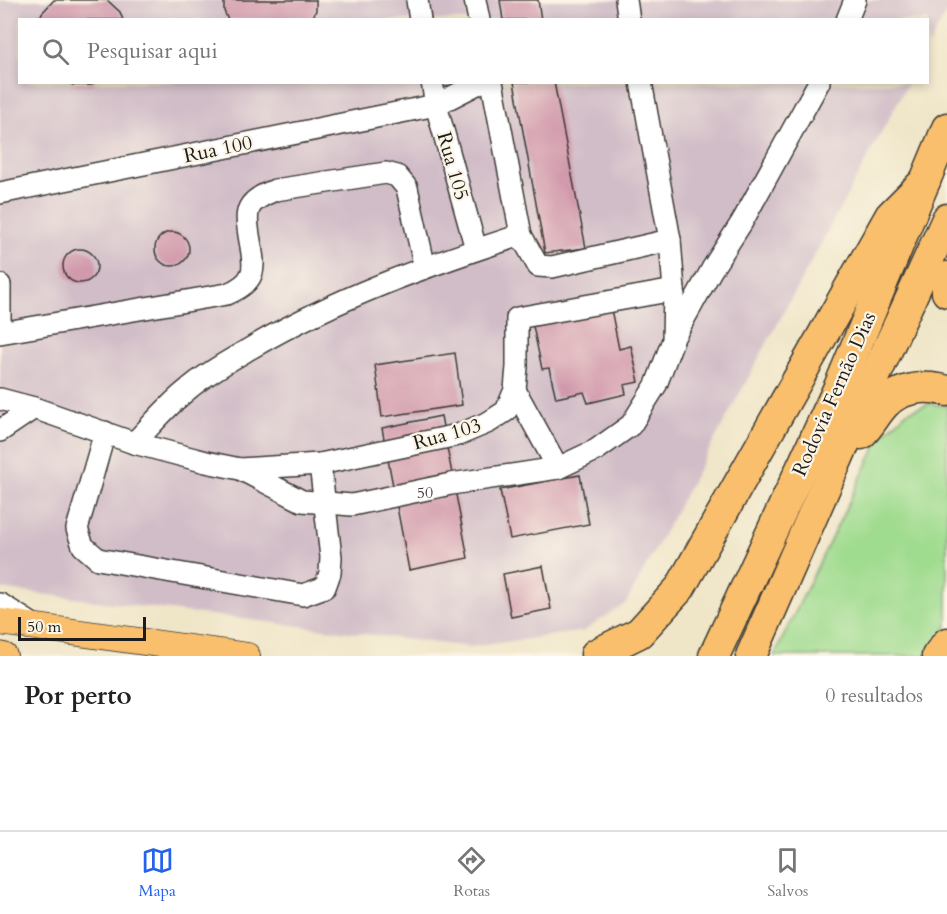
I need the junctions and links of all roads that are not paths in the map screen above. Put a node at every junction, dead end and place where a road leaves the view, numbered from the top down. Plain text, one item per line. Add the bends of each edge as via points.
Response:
1 (417, 0) edge
2 (475, 0) edge
3 (626, 0) edge
4 (855, 0) edge
5 (420, 18) edge
6 (479, 18) edge
7 (629, 18) edge
8 (848, 18) edge
9 (432, 84) edge
10 (478, 84) edge
11 (492, 84) edge
12 (641, 84) edge
13 (818, 84) edge
14 (435, 105) junction
15 (947, 128) edge
16 (925, 181) junction
17 (0, 193) edge
18 (947, 219) edge
19 (521, 235) junction
20 (670, 240) junction
21 (476, 249) junction
22 (425, 268) junction
23 (947, 277) edge
24 (0, 285) edge
25 (674, 290) junction
26 (947, 292) edge
27 (0, 332) edge
28 (673, 340) junction
29 (515, 390) junction
30 (947, 391) edge
31 (0, 399) edge
32 (34, 408) junction
33 (0, 431) edge
34 (105, 432) junction
35 (134, 443) junction
36 (841, 451) junction
37 (320, 464) junction
38 (240, 468) junction
39 (558, 468) junction
40 (326, 503) junction
41 (0, 604) edge
42 (0, 622) edge
43 (39, 628) junction
44 (947, 643) edge
45 (593, 655) edge
46 (247, 656) edge
47 (714, 656) edge
48 (751, 656) edge
49 (937, 656) edge

1 - 5 lane
2 - 6 lane
3 - 7 lane
4 - 8 lane
9 - 14 lane, Rua 105
10 - 14 lane, Rua 100
11 - 19 lane
12 - 20 lane, Rua 103
13 - 28 lane, Rua 103
14 - 17 lane, Rua 100
14 - 21 lane, Rua 105
15 - 16 highway, Rodovia Fernão Dias
16 - 45 highway via 890,216 680,588 639,633
16 - 47 highway, Rodovia Fernão Dias via 835,396
18 - 36 highway, Rodovia Fernão Dias
19 - 20 lane via 538,266 552,267
19 - 21 lane
20 - 25 lane, Rua 103
21 - 22 lane
22 - 27 lane via 407,188 398,176 386,173 275,190 260,197 247,216 254,270 242,288 227,294
22 - 35 lane via 359,292 275,334 186,390
23 - 26 highway
24 - 27 lane
25 - 28 lane, Rua 103
25 - 29 lane, Rua 103 via 517,318
28 - 39 lane, Rua 103 via 656,385 631,425 596,450
29 - 37 lane, Rua 103 via 506,411 458,435
29 - 39 lane
30 - 36 highway via 932,387 910,390 886,402 865,431
31 - 32 lane, Rua 103
32 - 33 lane
32 - 34 lane, Rua 103
34 - 35 lane, Rua 103
34 - 40 lane via 76,529 83,546 98,559 303,596 325,587 330,573
35 - 38 lane, Rua 103
36 - 48 highway, Rodovia Fernão Dias
37 - 38 lane, Rua 103
37 - 40 lane
38 - 40 lane, Rua 103 via 302,501
39 - 40 lane, Rua 103 via 451,484 352,505
41 - 43 lane
42 - 43 main road
43 - 46 main road
44 - 49 highway

